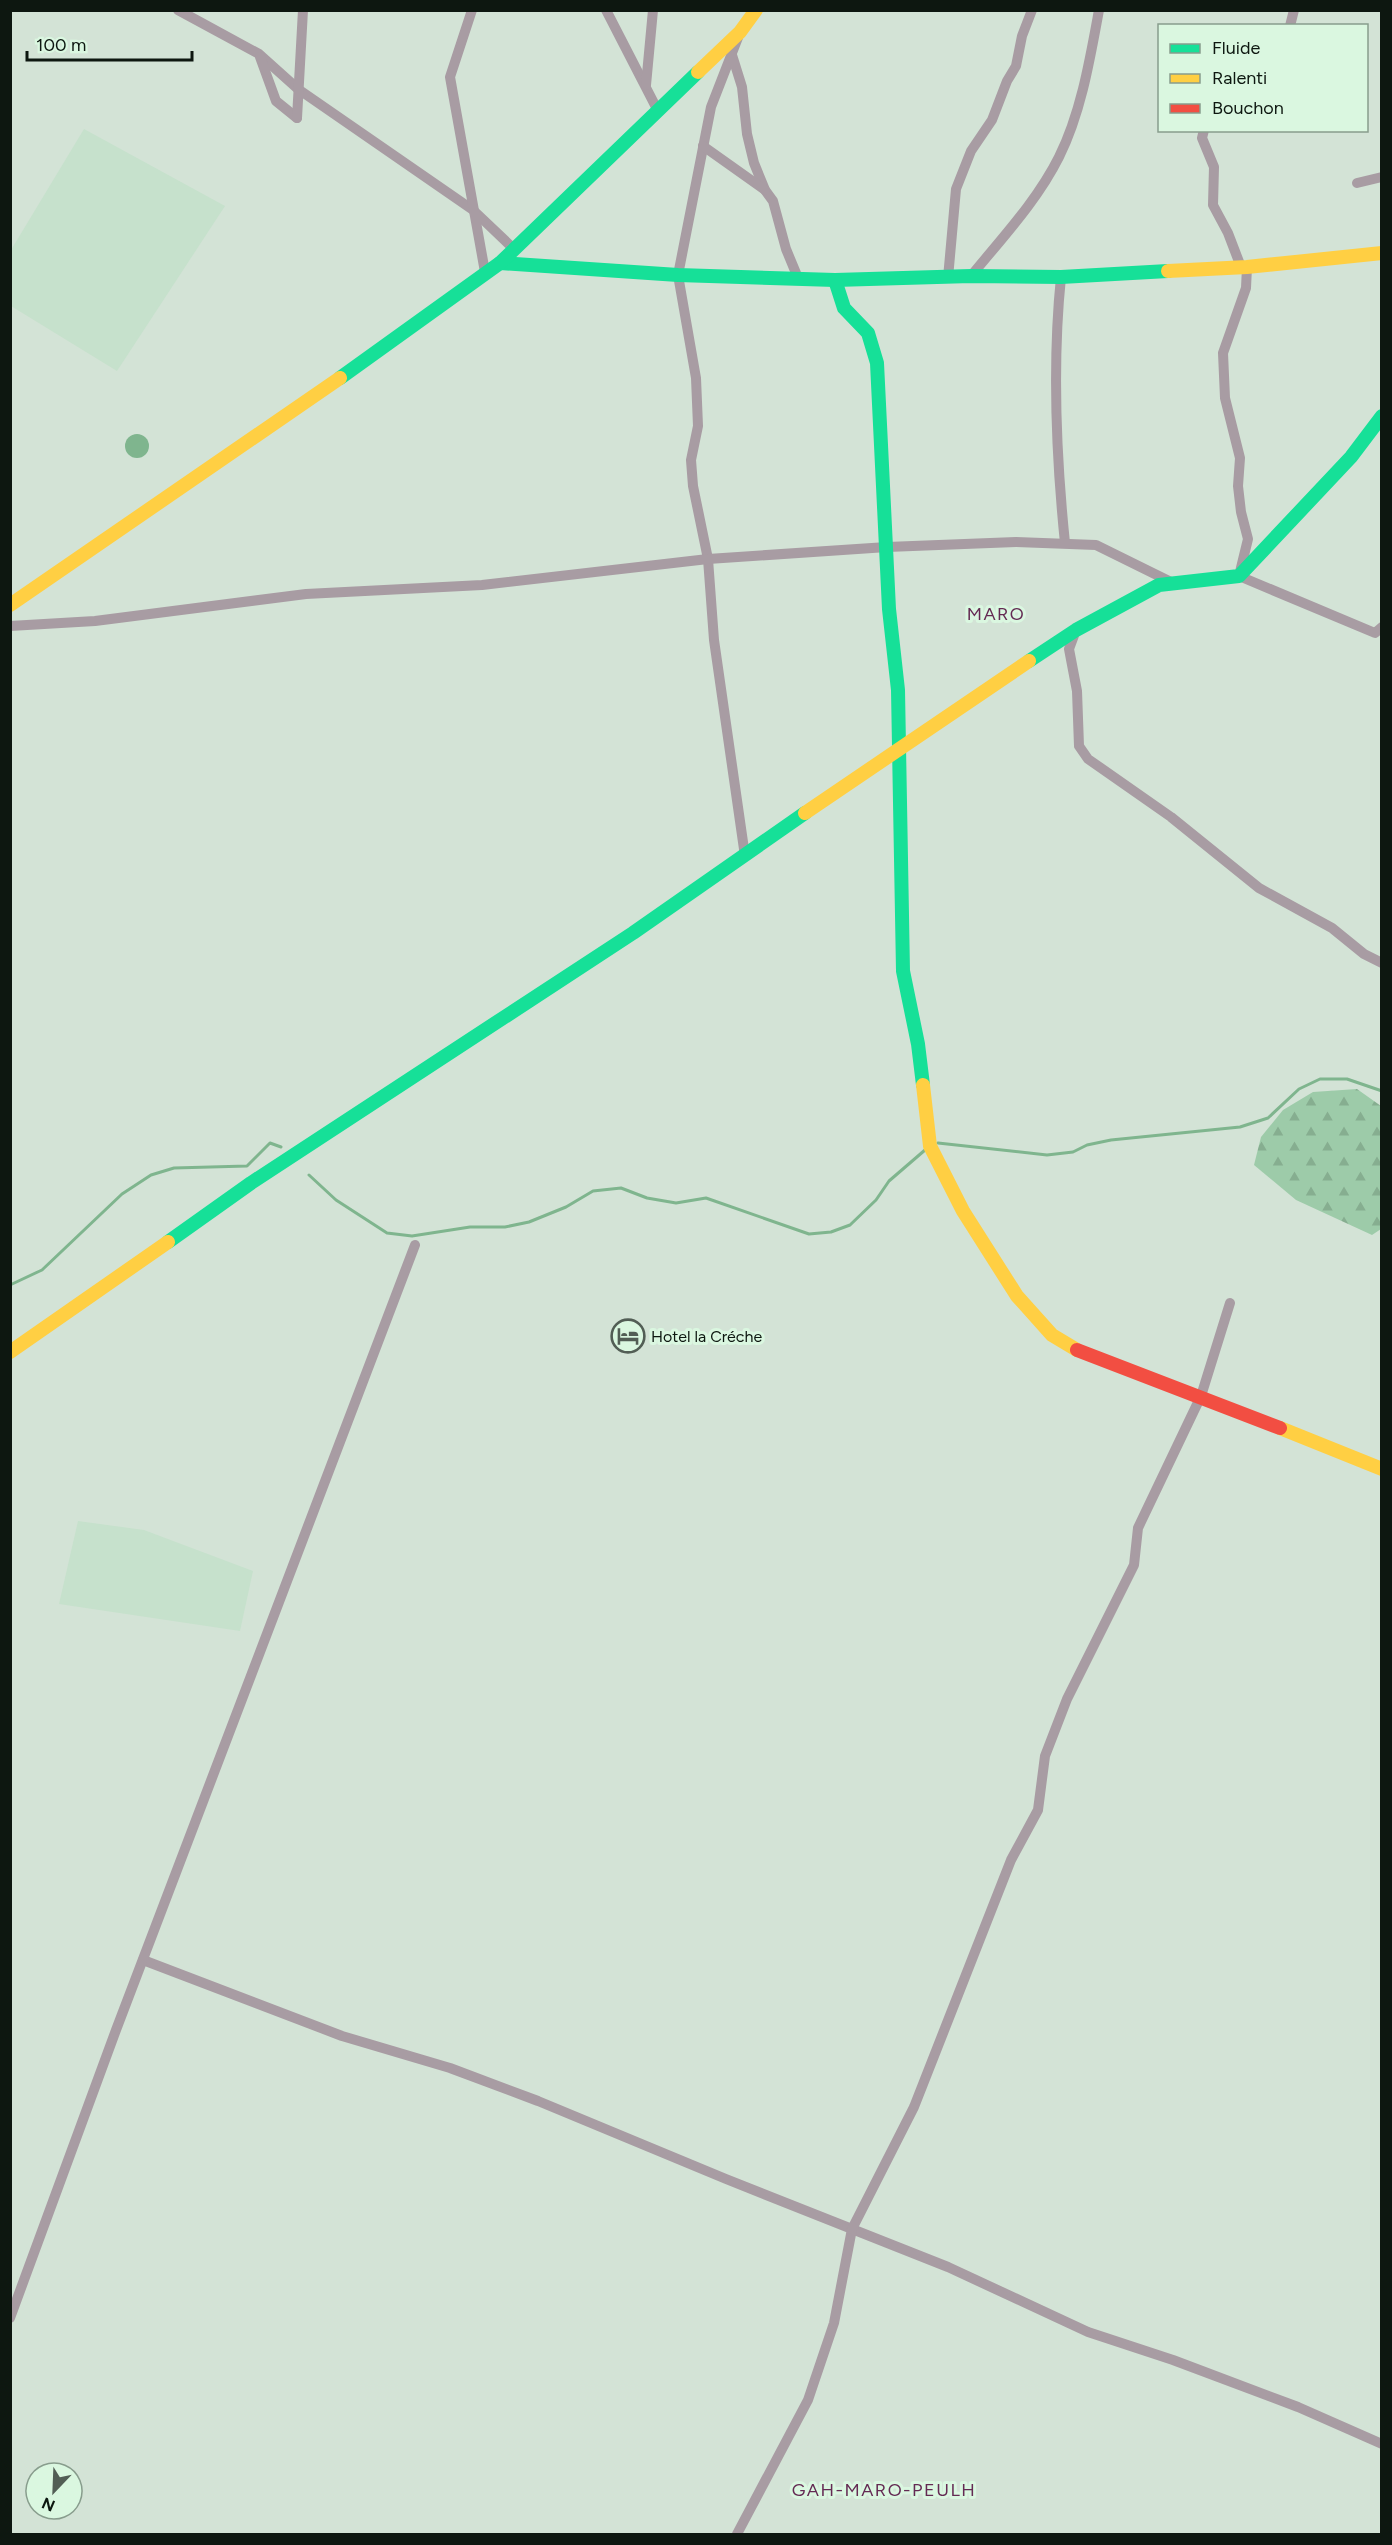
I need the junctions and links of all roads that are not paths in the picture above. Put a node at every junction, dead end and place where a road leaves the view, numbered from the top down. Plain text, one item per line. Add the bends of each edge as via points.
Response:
1 (303, 10) edge
2 (472, 10) edge
3 (606, 10) edge
4 (653, 10) edge
5 (756, 10) edge
6 (1032, 10) edge
7 (1099, 10) edge
8 (1105, 10) edge
9 (180, 11) edge
10 (1095, 30) junction
11 (740, 32) junction
12 (259, 54) junction
13 (732, 56) junction
14 (645, 85) junction
15 (298, 89) junction
16 (658, 111) junction
17 (1204, 132) edge
18 (703, 146) junction
19 (1382, 177) edge
20 (1357, 183) dead end
21 (765, 190) junction
22 (473, 210) junction
23 (515, 250) junction
24 (1382, 253) edge
25 (500, 262) junction
26 (1244, 267) junction
27 (485, 272) junction
28 (678, 275) junction
29 (971, 276) junction
30 (1060, 277) junction
31 (798, 278) junction
32 (948, 278) junction
33 (834, 280) junction
34 (1382, 416) edge
35 (1065, 543) junction
36 (886, 547) junction
37 (708, 559) junction
38 (1239, 576) junction
39 (1171, 582) junction
40 (10, 605) edge
41 (10, 626) edge
42 (1382, 627) edge
43 (1076, 630) junction
44 (898, 749) junction
45 (745, 856) junction
46 (1382, 963) edge
47 (415, 1245) dead end
48 (1230, 1302) dead end
49 (10, 1352) edge
50 (1201, 1396) junction
51 (1382, 1469) edge
52 (143, 1960) junction
53 (852, 2229) junction
54 (10, 2318) edge
55 (1382, 2444) edge
56 (737, 2535) edge

1 - 15 street
2 - 22 street via 450,77
3 - 14 street
4 - 14 street
5 - 11 street
6 - 32 street via 1016,66 992,120 971,151 956,189
7 - 10 street
8 - 10 street
9 - 12 street
10 - 29 street via 1076,113 1059,157 1021,214
11 - 13 street
11 - 16 street
12 - 15 street
12 - 15 street via 276,101 297,118
13 - 18 street via 711,107
13 - 21 street via 742,87 754,163
14 - 16 street
15 - 22 street
16 - 23 street
17 - 26 street via 1202,138 1214,167 1216,215
18 - 21 street
18 - 28 street
19 - 20 street
21 - 31 street via 773,201
22 - 23 street
22 - 27 street
23 - 25 street
24 - 26 street
25 - 27 street
25 - 28 street
26 - 30 street
26 - 38 street via 1245,288 1223,353 1225,398 1240,458 1238,486 1248,539
27 - 40 street via 294,411
28 - 31 street
28 - 37 street via 696,378 698,426 692,460 693,486
29 - 30 street
29 - 32 street
30 - 35 street via 1055,329 1058,474
31 - 33 street
32 - 33 street
33 - 36 street via 844,308 868,333 877,363
34 - 38 street via 1351,457
35 - 36 street
35 - 39 street via 1096,545
36 - 37 street
36 - 44 street via 898,690
37 - 41 street via 483,585 306,594 95,621
37 - 45 street via 714,640
38 - 39 street
38 - 42 street via 1375,633
39 - 43 street
43 - 44 street
43 - 46 street via 1069,649 1077,691 1079,746 1088,759 1171,817 1259,888 1332,928
44 - 45 street
44 - 50 street via 903,971 918,1044 930,1146 942,1173 1017,1296 1052,1335 1077,1350
45 - 49 street via 251,1183
47 - 52 street
48 - 50 street
50 - 51 street
50 - 53 street via 1138,1528 1134,1565 1066,1699 1046,1756 1038,1810 1011,1860 914,2107
52 - 53 street via 342,2036 450,2068 538,2101
52 - 54 street
53 - 55 street via 948,2267 1088,2332 1298,2407
53 - 56 street via 834,2323 808,2400

